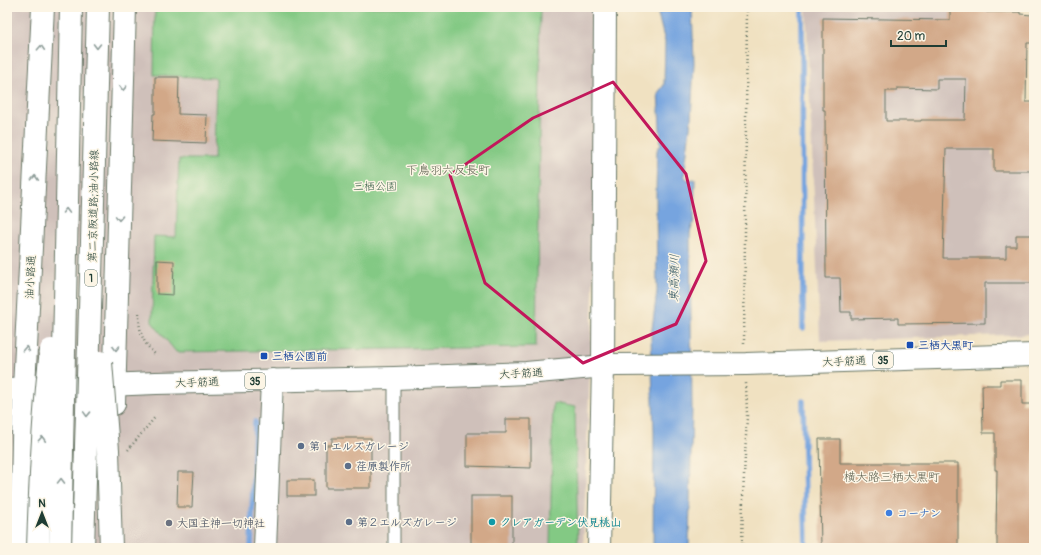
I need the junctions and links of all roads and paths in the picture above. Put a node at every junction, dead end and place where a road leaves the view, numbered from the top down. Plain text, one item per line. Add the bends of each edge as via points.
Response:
1 (43, 7) edge
2 (71, 7) edge
3 (98, 7) edge
4 (125, 7) edge
5 (605, 7) edge
6 (747, 7) edge
7 (65, 240) junction
8 (92, 241) junction
9 (139, 313) dead end
10 (156, 355) dead end
11 (1034, 356) edge
12 (739, 364) junction
13 (610, 366) junction
14 (394, 378) junction
15 (272, 380) junction
16 (115, 385) junction
17 (16, 389) edge
18 (22, 548) edge
19 (38, 548) edge
20 (60, 548) edge
21 (83, 548) edge
22 (110, 548) edge
23 (265, 548) edge
24 (394, 548) edge
25 (599, 548) edge
26 (742, 548) edge

17 -> 1 main road, 油小路通
7 -> 2 main road, bridge
3 -> 8 main road, 第二京阪道路;油小路線 / 1, bridge
4 -> 16 main road
5 - 13 main road
6 - 12 path via 744,342
19 -> 7 main road, bridge via 45,399
20 -> 7 main road, bridge
8 -> 21 main road, 第二京阪道路;油小路線 / 1, bridge
8 - 22 main road, bridge via 108,450
9 - 10 path via 139,328 143,338
11 - 12 main road, 大手筋通 / 35
12 - 13 main road, 大手筋通 / 35
12 - 26 path via 747,416
13 - 14 main road, 大手筋通 / 35 via 526,373
13 - 25 main road
14 - 15 main road, 大手筋通 / 35
14 - 24 lane
15 - 16 main road, 大手筋通 / 35
15 - 23 main road
16 - 17 main road, 大手筋通 / 35
16 - 22 main road
17 - 18 main road, 油小路通

